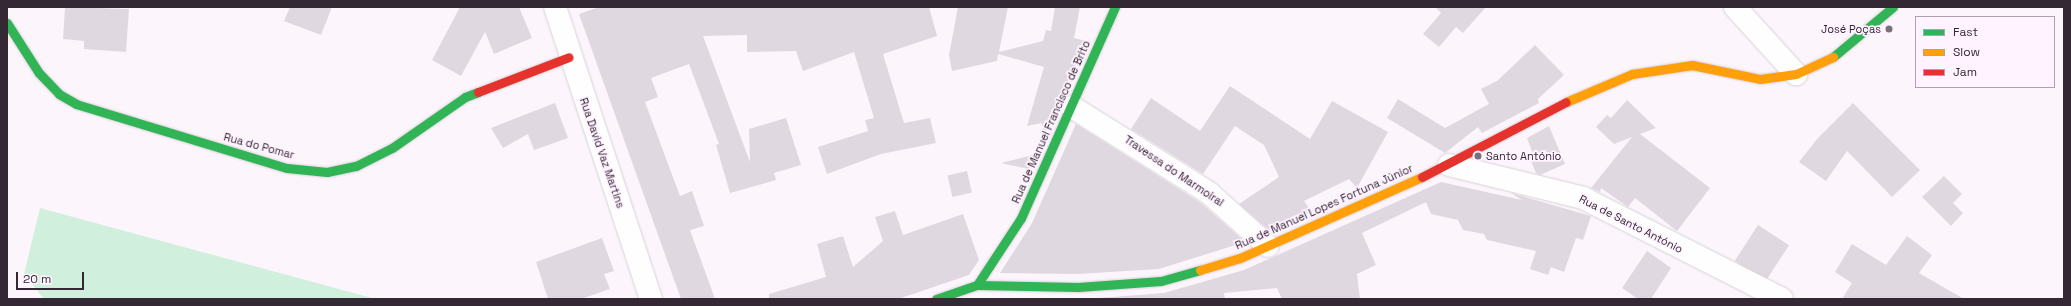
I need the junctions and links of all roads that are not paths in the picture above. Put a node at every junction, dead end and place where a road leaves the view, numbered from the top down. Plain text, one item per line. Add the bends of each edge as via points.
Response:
1 (555, 7) edge
2 (1115, 7) edge
3 (1735, 7) edge
4 (1893, 7) edge
5 (7, 23) edge
6 (569, 57) junction
7 (1796, 74) junction
8 (1072, 107) junction
9 (1449, 165) junction
10 (1268, 246) junction
11 (976, 285) junction
12 (651, 299) edge
13 (936, 299) edge
14 (1782, 299) edge

1 - 6 street, Rua David Vaz Martins
2 - 8 street, Rua de Manuel Francisco de Brito
3 - 7 street
4 - 7 street, Rua de Manuel Lopes Fortuna Júnior via 1835,56
5 - 6 street, Rua do Pomar via 39,73 60,94 76,104 287,168 327,172 356,166 392,148 465,97
6 - 12 street, Rua David Vaz Martins
7 - 9 street, Rua de Manuel Lopes Fortuna Júnior via 1760,79 1692,65 1632,74 1543,115
8 - 10 street, Travessa do Marmoiral via 1209,193
8 - 11 street, Rua de Manuel Francisco de Brito via 1020,218
9 - 10 street, Rua de Manuel Lopes Fortuna Júnior
9 - 14 street, Rua de Santo António via 1583,198
10 - 11 street, Rua de Manuel Lopes Fortuna Júnior via 1161,281 1078,287
11 - 13 street, Rua de Manuel Lopes Fortuna Júnior

